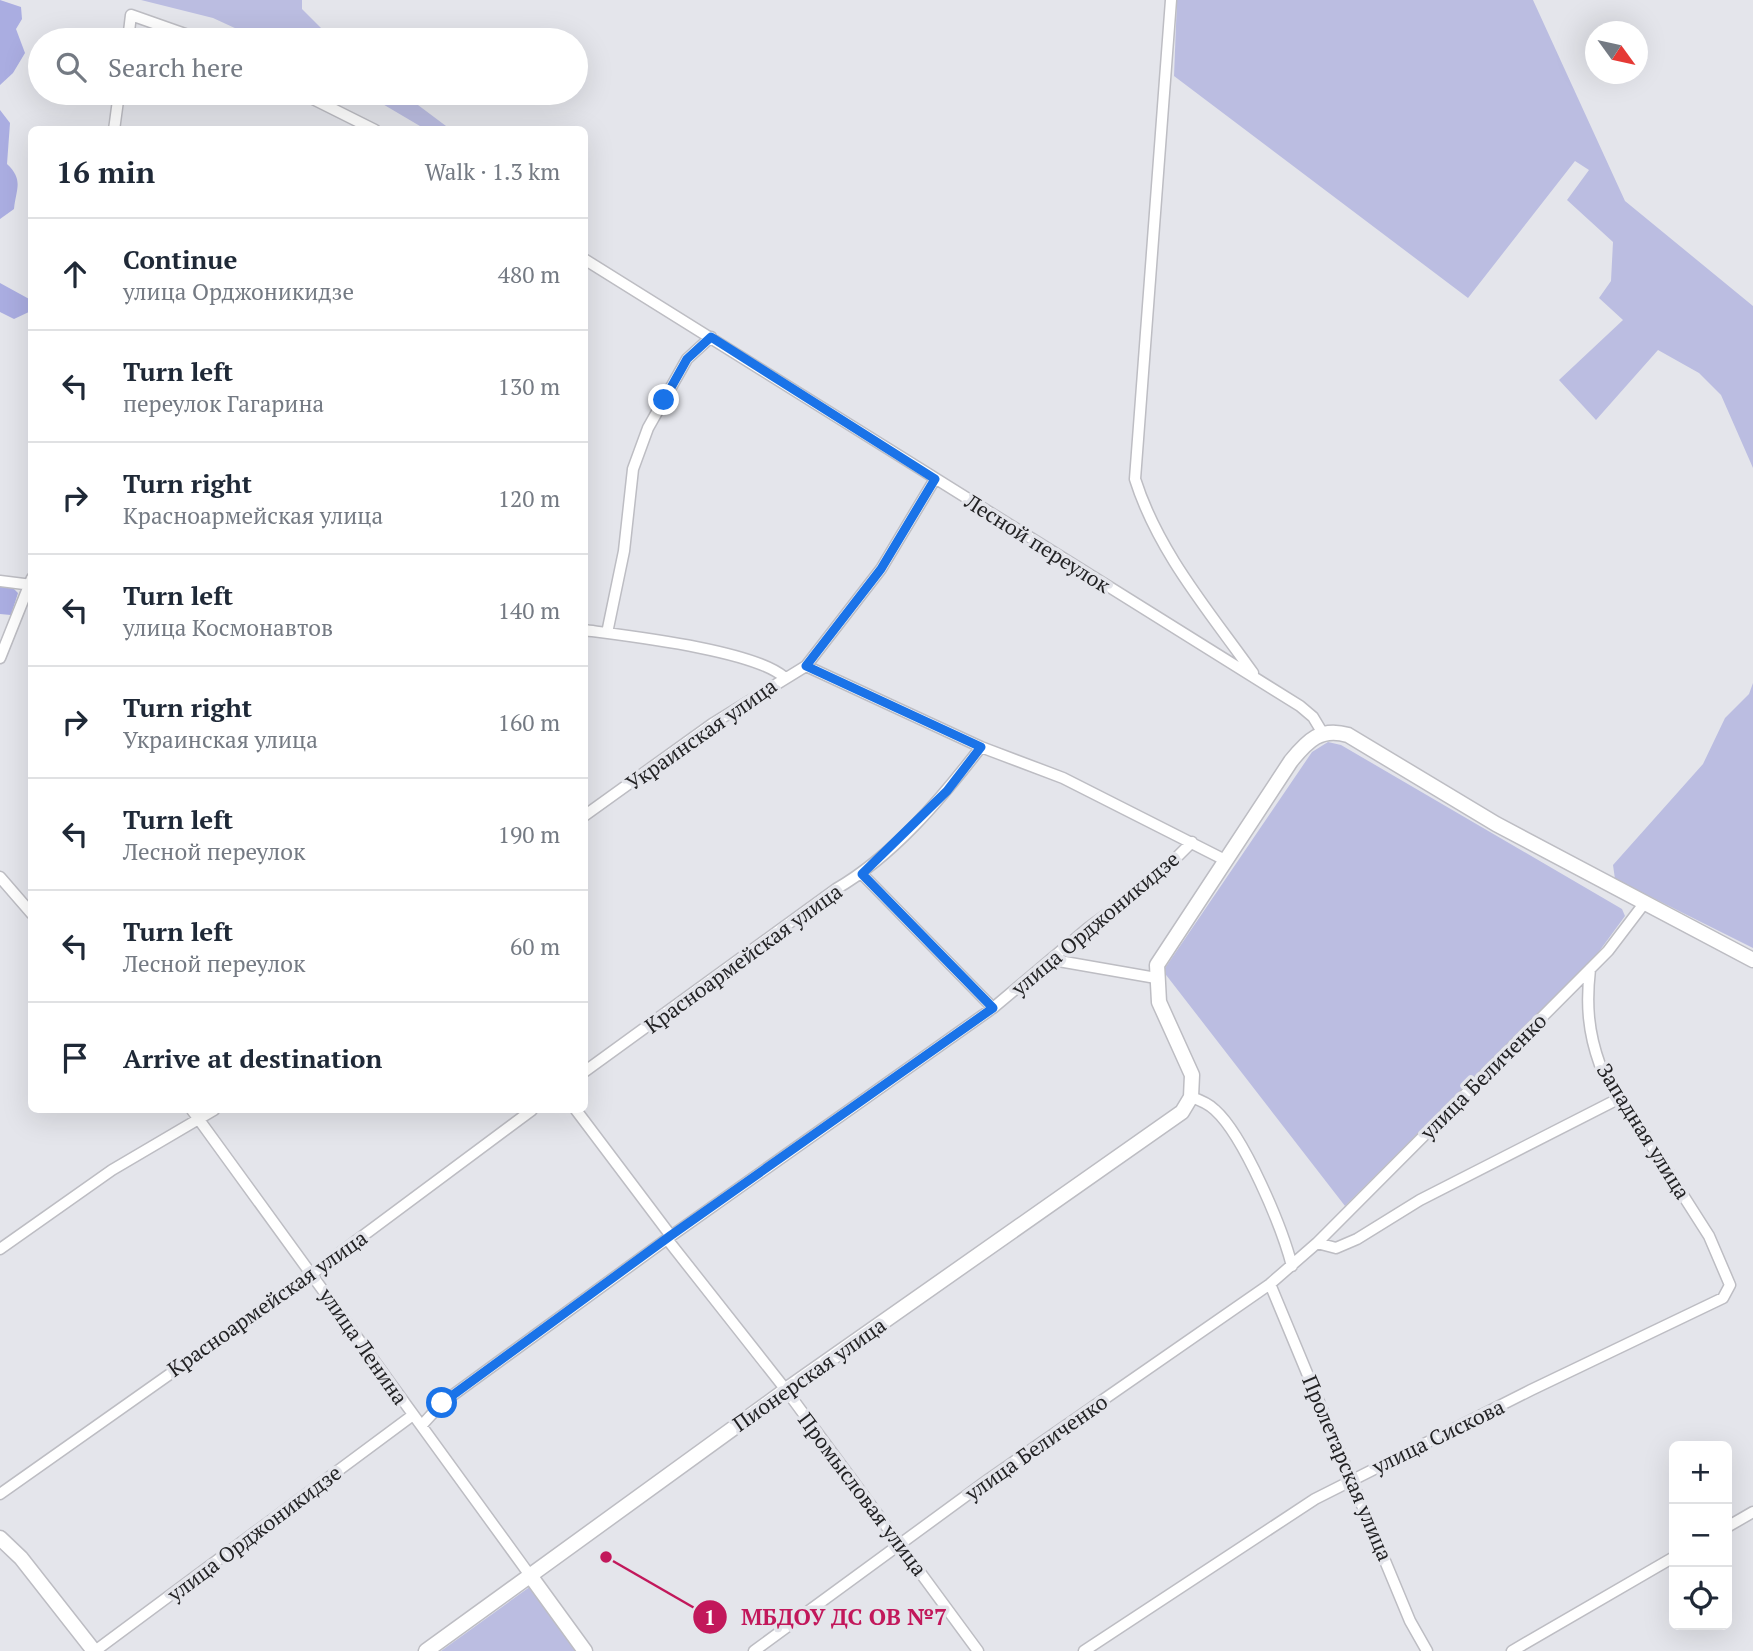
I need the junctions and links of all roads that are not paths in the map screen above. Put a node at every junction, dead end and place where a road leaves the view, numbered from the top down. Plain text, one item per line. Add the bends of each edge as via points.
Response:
1 (1171, 0) edge
2 (129, 28) edge
3 (168, 28) edge
4 (118, 105) edge
5 (325, 105) edge
6 (115, 126) edge
7 (367, 126) edge
8 (588, 261) edge
9 (711, 337) junction
10 (935, 479) junction
11 (0, 581) edge
12 (28, 583) edge
13 (28, 590) edge
14 (588, 631) edge
15 (607, 633) junction
16 (0, 658) edge
17 (806, 666) junction
18 (785, 677) junction
19 (1257, 679) junction
20 (1322, 732) junction
21 (981, 747) junction
22 (588, 813) edge
23 (1192, 842) junction
24 (1225, 860) junction
25 (862, 874) junction
26 (0, 877) edge
27 (1643, 905) junction
28 (28, 909) edge
29 (1053, 960) junction
30 (1753, 960) edge
31 (1590, 970) junction
32 (1156, 978) junction
33 (993, 1008) junction
34 (588, 1069) edge
35 (1191, 1097) junction
36 (1620, 1098) junction
37 (528, 1113) edge
38 (578, 1113) edge
39 (195, 1114) edge
40 (669, 1237) junction
41 (1317, 1243) junction
42 (0, 1249) edge
43 (1292, 1266) junction
44 (313, 1273) junction
45 (1270, 1284) junction
46 (1730, 1285) joint
47 (786, 1390) junction
48 (413, 1415) junction
49 (422, 1425) junction
50 (1353, 1478) junction
51 (0, 1494) edge
52 (1753, 1512) edge
53 (1732, 1524) edge
54 (0, 1538) edge
55 (901, 1545) junction
56 (1669, 1560) edge
57 (529, 1574) junction
58 (94, 1651) edge
59 (426, 1651) edge
60 (585, 1651) edge
61 (754, 1651) edge
62 (978, 1651) edge
63 (1083, 1651) edge
64 (1427, 1651) edge
65 (1513, 1651) edge

1 - 19 street via 1135,479 1147,516 1171,559
2 - 3 street via 131,15
4 - 6 street
5 - 7 street
8 - 9 street, Лесной переулок
9 - 10 street, Лесной переулок
9 - 15 street via 687,359 648,428 637,459
10 - 17 street, Украинская улица via 881,569
10 - 19 street, Лесной переулок
11 - 12 street
13 - 16 street
14 - 15 street
15 - 18 street via 740,658
17 - 18 street, Украинская улица
17 - 21 street
18 - 22 street, Украинская улица
19 - 20 street, Лесной переулок via 1313,717
20 - 24 street via 1291,761
20 - 27 street via 1349,735
21 - 23 street via 1063,778
21 - 25 street, Красноармейская улица via 947,791
23 - 24 street
23 - 29 street, улица Орджоникидзе via 1157,877
24 - 32 street via 1164,950
25 - 33 street
25 - 34 street, Красноармейская улица
26 - 28 street
27 - 30 street
27 - 31 street, улица Беличенко
29 - 32 street
29 - 33 street, улица Орджоникидзе
31 - 36 street, Западная улица via 1586,1002 1590,1037
31 - 41 street, улица Беличенко
32 - 35 street via 1158,1002 1192,1074
33 - 40 street, улица Орджоникидзе
35 - 43 street via 1207,1103 1230,1127 1274,1213
35 - 47 street, Пионерская улица via 1182,1112
36 - 41 street via 1420,1199 1357,1239 1336,1248
36 - 46 street, Западная улица via 1703,1226
37 - 44 street, Красноармейская улица
38 - 40 street, Промысловая улица
39 - 42 street
39 - 44 street, улица Ленина
40 - 47 street, Промысловая улица
40 - 49 street, улица Орджоникидзе via 442,1403
41 - 43 street, улица Беличенко
43 - 45 street, улица Беличенко
44 - 48 street, улица Ленина
44 - 51 street, Красноармейская улица
45 - 50 street, Пролетарская улица
45 - 55 street, улица Беличенко
46 - 50 street, улица Сискова via 1723,1298
47 - 55 street, Промысловая улица
47 - 57 street, Пионерская улица
48 - 49 street, улица Ленина
48 - 58 street, улица Орджоникидзе
49 - 57 street, улица Ленина
50 - 63 street, улица Сискова
50 - 64 street, Пролетарская улица via 1410,1621
52 - 53 street
54 - 58 street
55 - 61 street, улица Беличенко
55 - 62 street, Промысловая улица
56 - 65 street
57 - 59 street, Пионерская улица
57 - 60 street, улица Ленина

